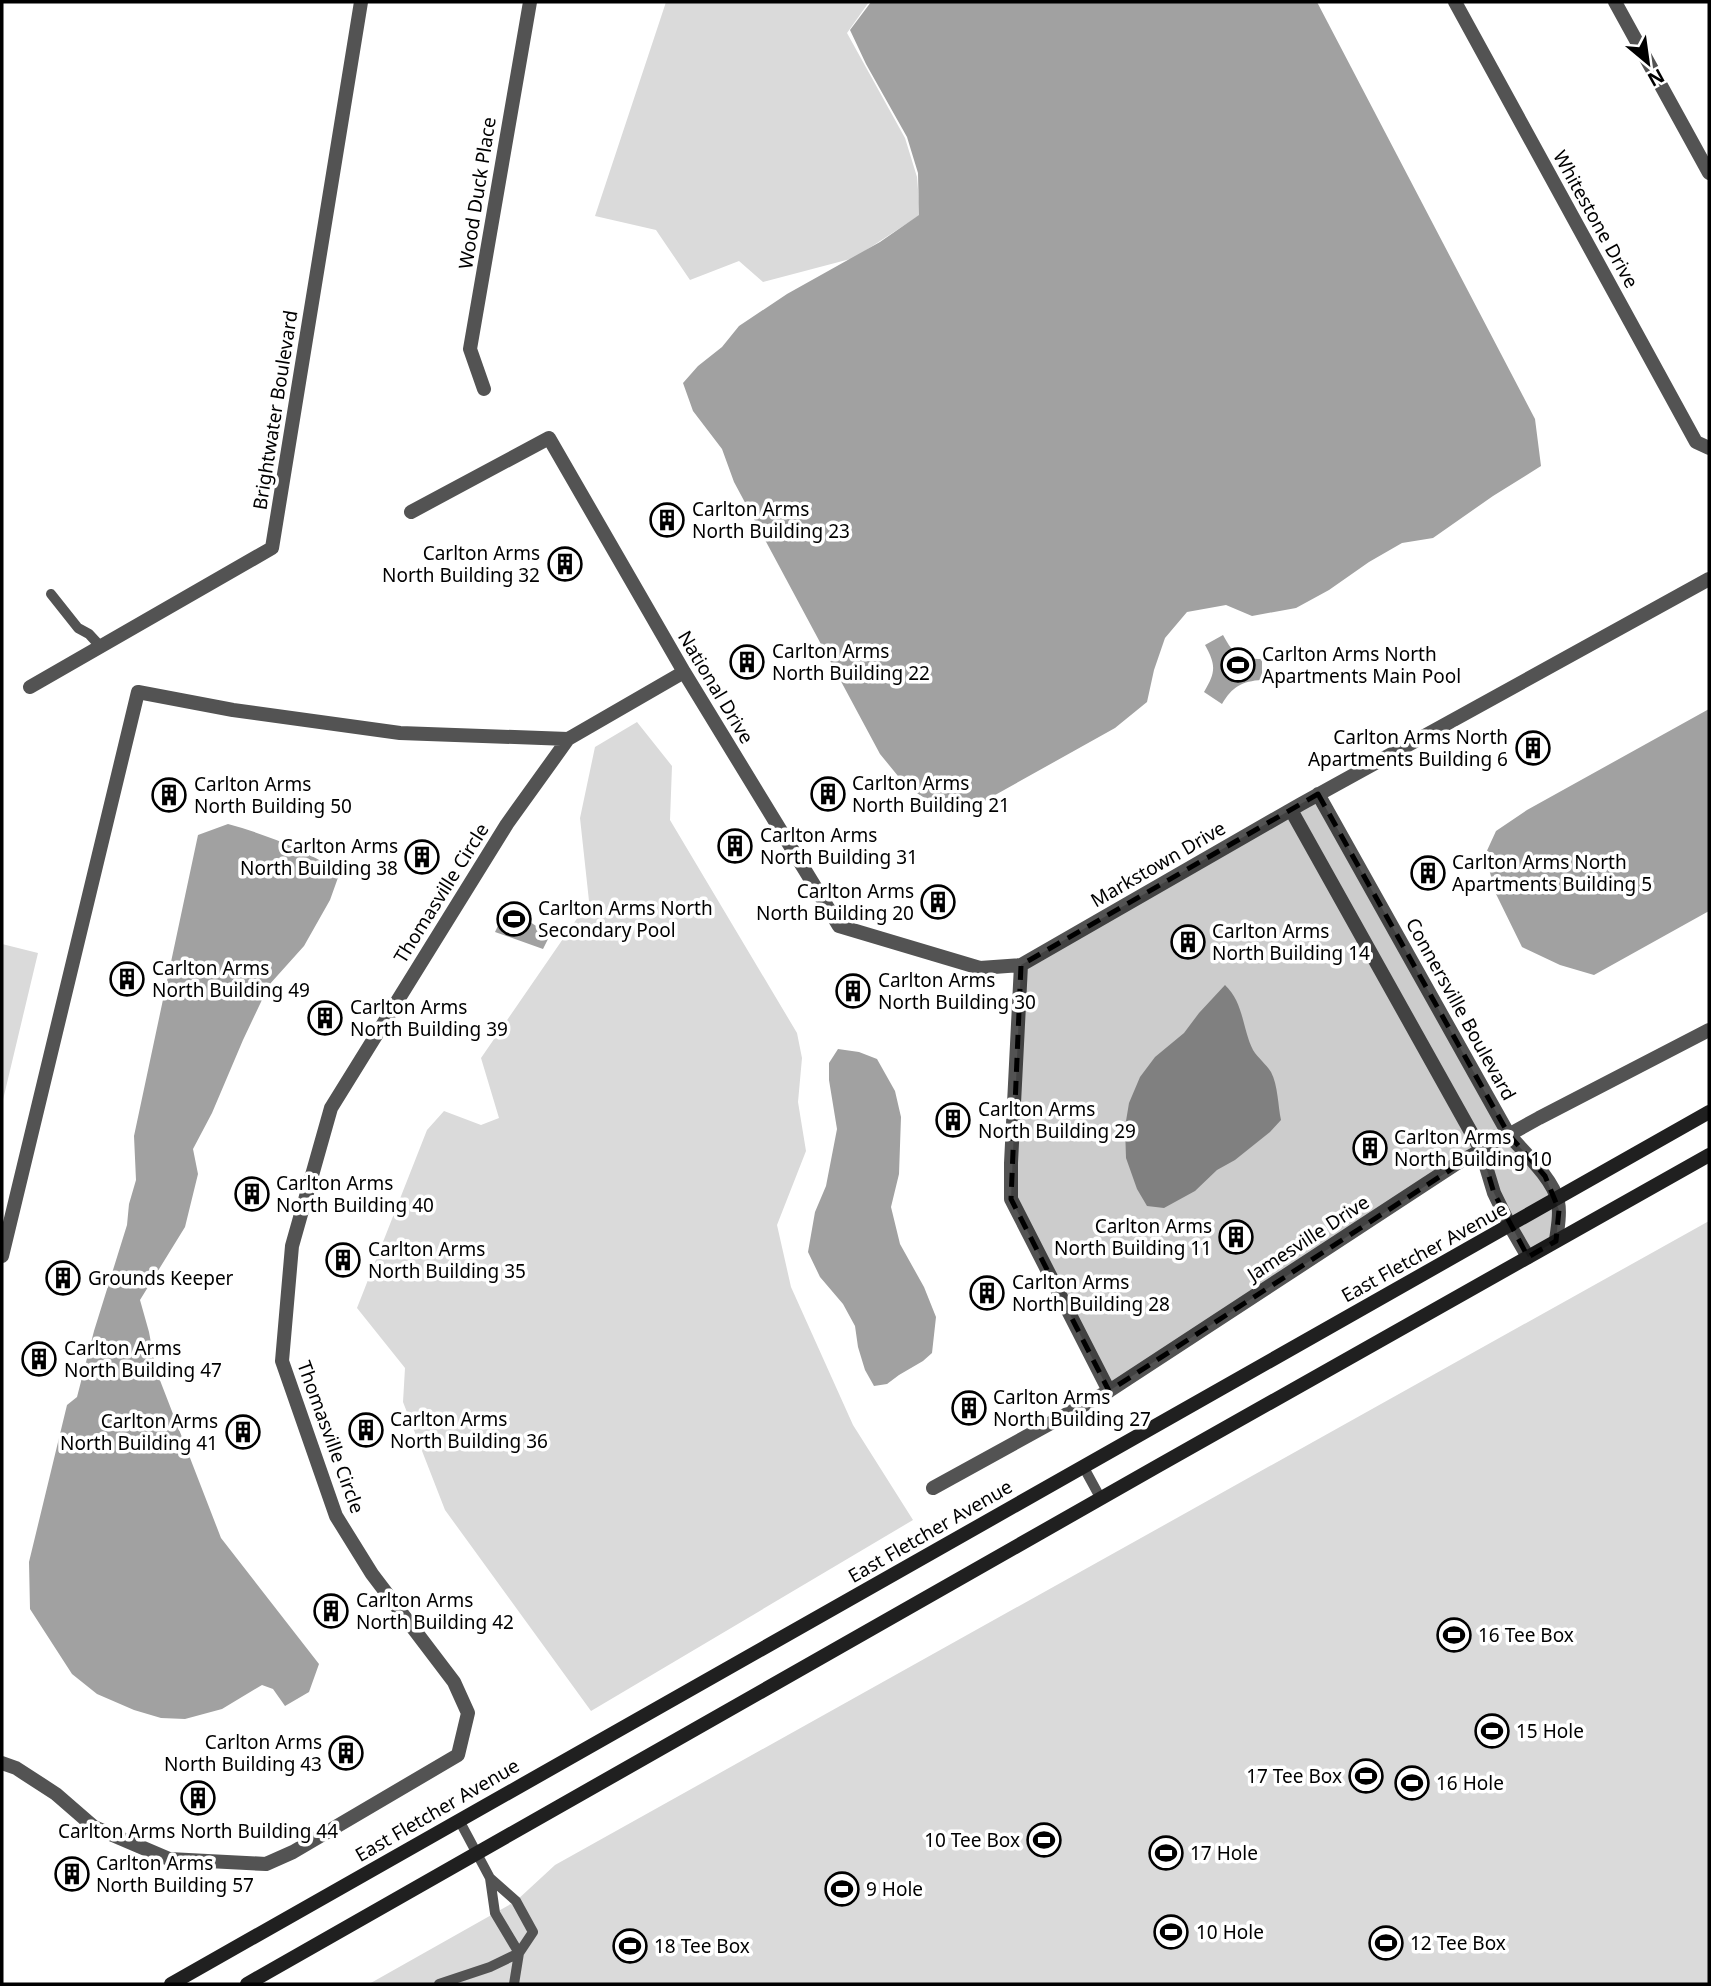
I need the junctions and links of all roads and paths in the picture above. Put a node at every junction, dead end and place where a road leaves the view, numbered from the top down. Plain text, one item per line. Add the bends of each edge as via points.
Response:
1 (361, 2) edge
2 (530, 2) edge
3 (1455, 2) edge
4 (1615, 2) edge
5 (1709, 173) edge
6 (484, 389) dead end
7 (1709, 448) edge
8 (411, 512) dead end
9 (1709, 579) edge
10 (51, 593) dead end
11 (101, 647) junction
12 (684, 672) junction
13 (30, 687) dead end
14 (568, 739) junction
15 (1318, 794) junction
16 (1291, 810) junction
17 (1021, 965) junction
18 (1709, 1030) edge
19 (1709, 1112) edge
20 (1509, 1135) junction
21 (1481, 1150) junction
22 (1709, 1155) edge
23 (1558, 1198) junction
24 (1510, 1226) junction
25 (1556, 1241) junction
26 (2, 1256) edge
27 (1528, 1257) junction
28 (1109, 1391) junction
29 (1083, 1466) junction
30 (933, 1488) dead end
31 (1101, 1499) junction
32 (2, 1763) edge
33 (458, 1820) junction
34 (477, 1854) junction
35 (491, 1878) junction
36 (519, 1953) junction
37 (172, 1984) edge
38 (247, 1984) edge
39 (439, 1984) edge
40 (514, 1984) edge

1 - 11 street, Brightwater Boulevard via 272,548
2 - 6 street, Wood Duck Place via 470,349
3 - 7 street, Whitestone Drive via 1696,442
4 - 5 street
8 - 12 street, National Drive via 550,438
9 - 15 street, Markstown Drive
10 - 11 lane via 78,628
11 - 13 street, Brightwater Boulevard
12 - 14 street, Thomasville Circle
12 - 17 street, National Drive via 839,926 980,968
14 - 26 street via 400,733 138,692
14 - 32 street, Thomasville Circle via 507,824 331,1108 292,1246 282,1361 336,1516 372,1574 454,1682 468,1713 458,1755 266,1864 169,1859 94,1827 56,1794
15 - 16 street, Markstown Drive
15 - 20 street, Connersville Boulevard
16 - 17 street, Markstown Drive
16 - 21 street
17 - 28 street via 1011,1199
18 - 20 street, Jamesville Drive
19 - 23 main road, East Fletcher Avenue
20 - 21 street, Jamesville Drive
20 - 23 street, Connersville Boulevard
21 - 24 street
21 - 28 street, Jamesville Drive
22 - 25 main road
23 - 24 main road, East Fletcher Avenue
23 - 25 street
24 - 27 street
24 - 29 main road, East Fletcher Avenue
25 - 27 main road
27 - 31 main road
28 - 30 street, Jamesville Drive
29 - 31 lane
29 - 33 main road, East Fletcher Avenue
31 - 34 main road
33 - 34 lane
33 - 37 main road, East Fletcher Avenue
34 - 35 lane
34 - 38 main road
35 - 36 lane via 495,1913
35 - 36 lane via 516,1901 533,1932
36 - 39 lane
36 - 40 lane

